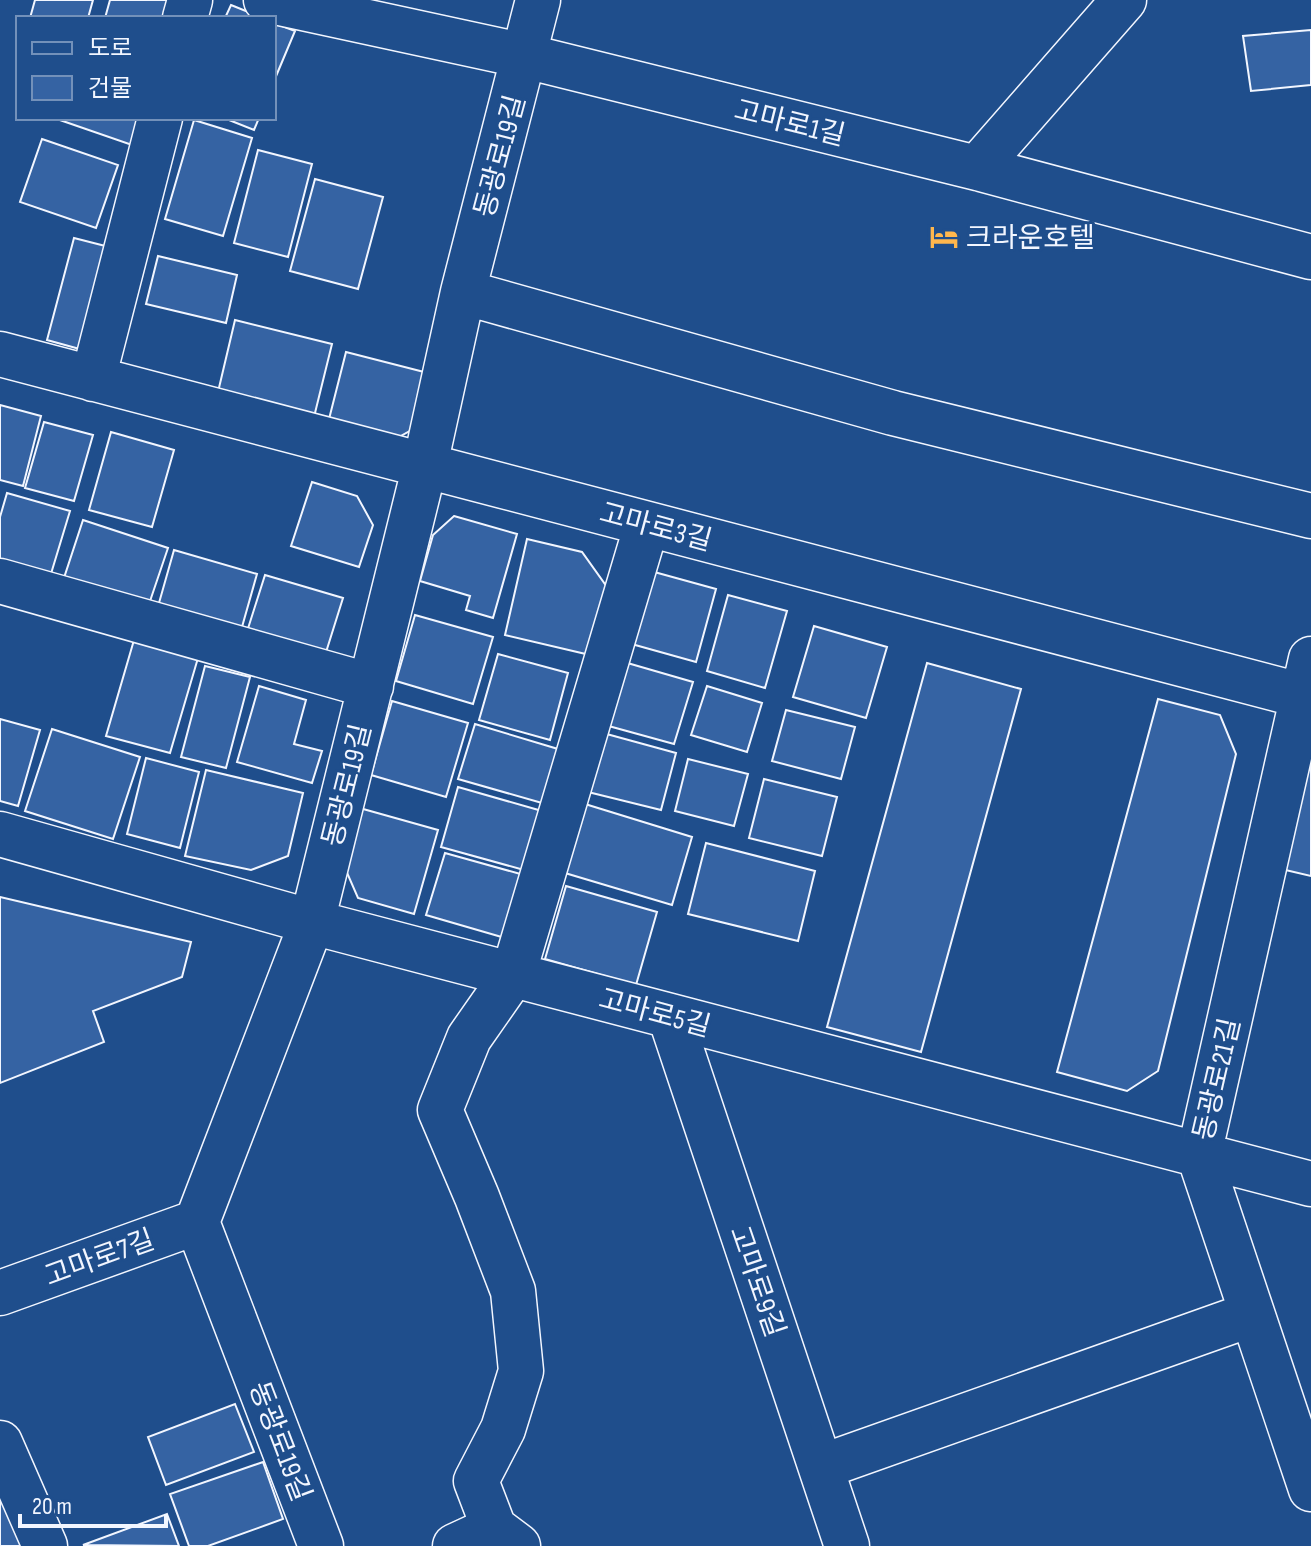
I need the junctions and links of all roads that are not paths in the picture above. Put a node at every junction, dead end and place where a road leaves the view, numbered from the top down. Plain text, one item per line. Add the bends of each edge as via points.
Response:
1 (266, 0) edge
2 (538, 0) edge
3 (1124, 0) edge
4 (525, 56) junction
5 (159, 120) edge
6 (977, 168) junction
7 (1311, 257) edge
8 (463, 292) junction
9 (0, 354) edge
10 (93, 379) junction
11 (425, 465) junction
12 (1311, 516) edge
13 (647, 524) junction
14 (0, 581) edge
15 (1308, 684) edge
16 (371, 686) junction
17 (0, 834) edge
18 (312, 922) junction
19 (513, 975) junction
20 (670, 1016) junction
21 (1199, 1155) junction
22 (1311, 1184) edge
23 (197, 1222) junction
24 (0, 1293) edge
25 (1252, 1314) junction
26 (0, 1443) edge
27 (821, 1467) junction
28 (1311, 1489) edge
29 (506, 1537) edge
30 (45, 1546) edge
31 (321, 1546) edge
32 (455, 1546) edge
33 (847, 1546) edge

1 - 4 street, 고마로1길
2 - 4 street, 동광로19길
3 - 6 street
4 - 6 street, 고마로1길
4 - 8 street, 동광로19길
5 - 10 street
6 - 7 street, 고마로1길
8 - 11 street, 동광로19길
8 - 12 street via 893,413
9 - 10 street, 고마로3길
10 - 11 street, 고마로3길
11 - 13 street, 고마로3길
11 - 16 street, 동광로19길
13 - 15 street, 고마로3길
13 - 19 street
14 - 16 street
15 - 21 street, 동광로21길
16 - 18 street, 동광로19길
17 - 18 street, 고마로5길
18 - 19 street, 고마로5길
18 - 23 street, 동광로19길
19 - 20 street, 고마로5길
19 - 29 street via 469,1038 440,1110 513,1291 521,1371 503,1429 476,1481
20 - 21 street, 고마로5길
20 - 27 street, 고마로9길
21 - 22 street, 고마로5길
21 - 25 street, 동광로21길
23 - 24 street, 고마로7길
23 - 31 street, 동광로19길
25 - 27 street
25 - 28 street, 동광로21길
26 - 30 street
27 - 33 street, 고마로9길
29 - 32 street

